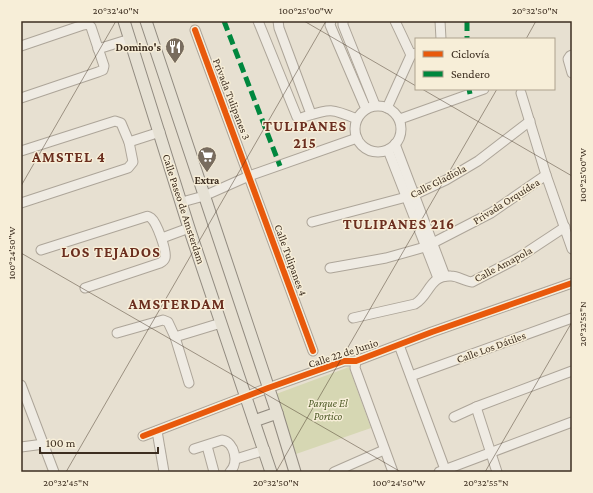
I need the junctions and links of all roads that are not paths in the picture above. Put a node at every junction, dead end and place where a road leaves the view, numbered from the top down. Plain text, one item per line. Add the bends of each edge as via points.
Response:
1 (124, 21) edge
2 (146, 21) edge
3 (258, 21) edge
4 (278, 21) edge
5 (331, 21) edge
6 (343, 21) edge
7 (395, 21) edge
8 (440, 21) edge
9 (195, 30) dead end
10 (440, 38) edge
11 (130, 39) junction
12 (21, 46) edge
13 (98, 49) junction
14 (413, 54) edge
15 (570, 56) edge
16 (572, 73) edge
17 (481, 90) edge
18 (521, 93) dead end
19 (21, 98) edge
20 (371, 107) junction
21 (387, 108) junction
22 (311, 114) junction
23 (357, 119) junction
24 (400, 119) junction
25 (530, 121) junction
26 (160, 132) junction
27 (357, 138) junction
28 (129, 142) junction
29 (391, 147) junction
30 (21, 152) edge
31 (546, 175) junction
32 (249, 176) junction
33 (204, 196) junction
34 (410, 196) junction
35 (182, 202) junction
36 (21, 203) edge
37 (312, 222) dead end
38 (565, 227) junction
39 (190, 228) junction
40 (162, 238) junction
41 (429, 245) junction
42 (572, 249) edge
43 (41, 250) dead end
44 (330, 268) dead end
45 (441, 277) junction
46 (572, 283) edge
47 (85, 288) dead end
48 (353, 318) dead end
49 (572, 318) edge
50 (221, 323) junction
51 (117, 333) dead end
52 (175, 337) junction
53 (399, 345) junction
54 (313, 351) dead end
55 (356, 361) junction
56 (572, 371) edge
57 (411, 376) junction
58 (189, 383) dead end
59 (21, 385) edge
60 (268, 388) junction
61 (246, 398) junction
62 (24, 400) edge
63 (476, 407) junction
64 (277, 413) junction
65 (454, 417) dead end
66 (254, 421) junction
67 (572, 422) edge
68 (157, 431) junction
69 (143, 436) dead end
70 (44, 444) junction
71 (207, 446) junction
72 (21, 447) edge
73 (194, 449) dead end
74 (264, 450) junction
75 (384, 450) junction
76 (490, 452) junction
77 (233, 466) edge
78 (444, 471) edge
79 (54, 472) edge
80 (164, 472) edge
81 (214, 472) edge
82 (271, 472) edge
83 (295, 472) edge
84 (334, 472) edge
85 (393, 472) edge
86 (497, 472) edge

1 - 11 main road, Calle Paseo de Amsterdam
2 - 33 main road, Calle Paseo de Amsterdam
3 - 22 street via 297,117
4 - 22 street
5 - 20 street via 330,25
6 - 20 street
7 - 14 street
8 - 10 street
9 - 32 street, Privada Tulipanes 3
11 - 13 street
11 - 26 main road, Calle Paseo de Amsterdam
12 - 13 street via 88,24 91,26
13 - 19 street via 103,70
14 - 21 street
15 - 16 street via 568,62
17 - 24 street
18 - 25 street
20 - 21 street
20 - 23 street
21 - 24 street
22 - 23 street via 333,110
23 - 27 street
24 - 29 street via 401,134
25 - 31 street
25 - 34 street, Calle Gladiola via 478,161 446,180
26 - 28 street
26 - 35 main road, Calle Paseo de Amsterdam
27 - 29 street via 364,147 372,151 381,152
27 - 32 street
28 - 30 street via 121,123 115,121
28 - 36 street via 133,162 128,168
29 - 34 street
31 - 38 street
31 - 41 street, Privada Orquídea via 491,213
32 - 33 street
32 - 54 street, Calle Tulipanes 4
33 - 35 street
33 - 60 main road, Calle Paseo de Amsterdam
34 - 37 street, Calle Gladiola
34 - 41 street
35 - 39 main road, Calle Paseo de Amsterdam
38 - 42 street
38 - 45 street, Calle Amapola via 518,258 472,282 458,277
39 - 40 street
39 - 50 main road, Calle Paseo de Amsterdam
40 - 43 street via 152,219 145,216
40 - 47 street via 165,257 160,263
41 - 44 street, Privada Orquídea via 386,258
41 - 45 street
45 - 48 street via 429,286 415,304
46 - 53 street, Calle 22 de Junio
49 - 57 street, Calle Los Dátiles
50 - 52 street
50 - 61 main road, Calle Paseo de Amsterdam
51 - 52 street via 163,320 168,322
52 - 58 street
53 - 55 street, Calle 22 de Junio
53 - 57 street
55 - 60 street, Calle 22 de Junio via 344,361
55 - 75 street via 355,368
56 - 63 street
57 - 78 street
59 - 62 street
60 - 61 street, Calle 22 de Junio
60 - 64 main road, Calle Paseo de Amsterdam
61 - 66 main road, Calle Paseo de Amsterdam
61 - 68 street, Calle 22 de Junio
62 - 70 street
63 - 65 street
63 - 76 street
64 - 66 main road
64 - 83 main road, Calle Paseo de Amsterdam
66 - 74 main road, Calle Paseo de Amsterdam
67 - 76 street
68 - 69 street, Calle 22 de Junio
68 - 80 street
70 - 72 street
70 - 79 street
71 - 73 street
71 - 77 street via 226,441 232,446
71 - 81 street
74 - 77 street
74 - 82 main road, Calle Paseo de Amsterdam
75 - 84 street
75 - 85 street
76 - 78 street
76 - 86 street

